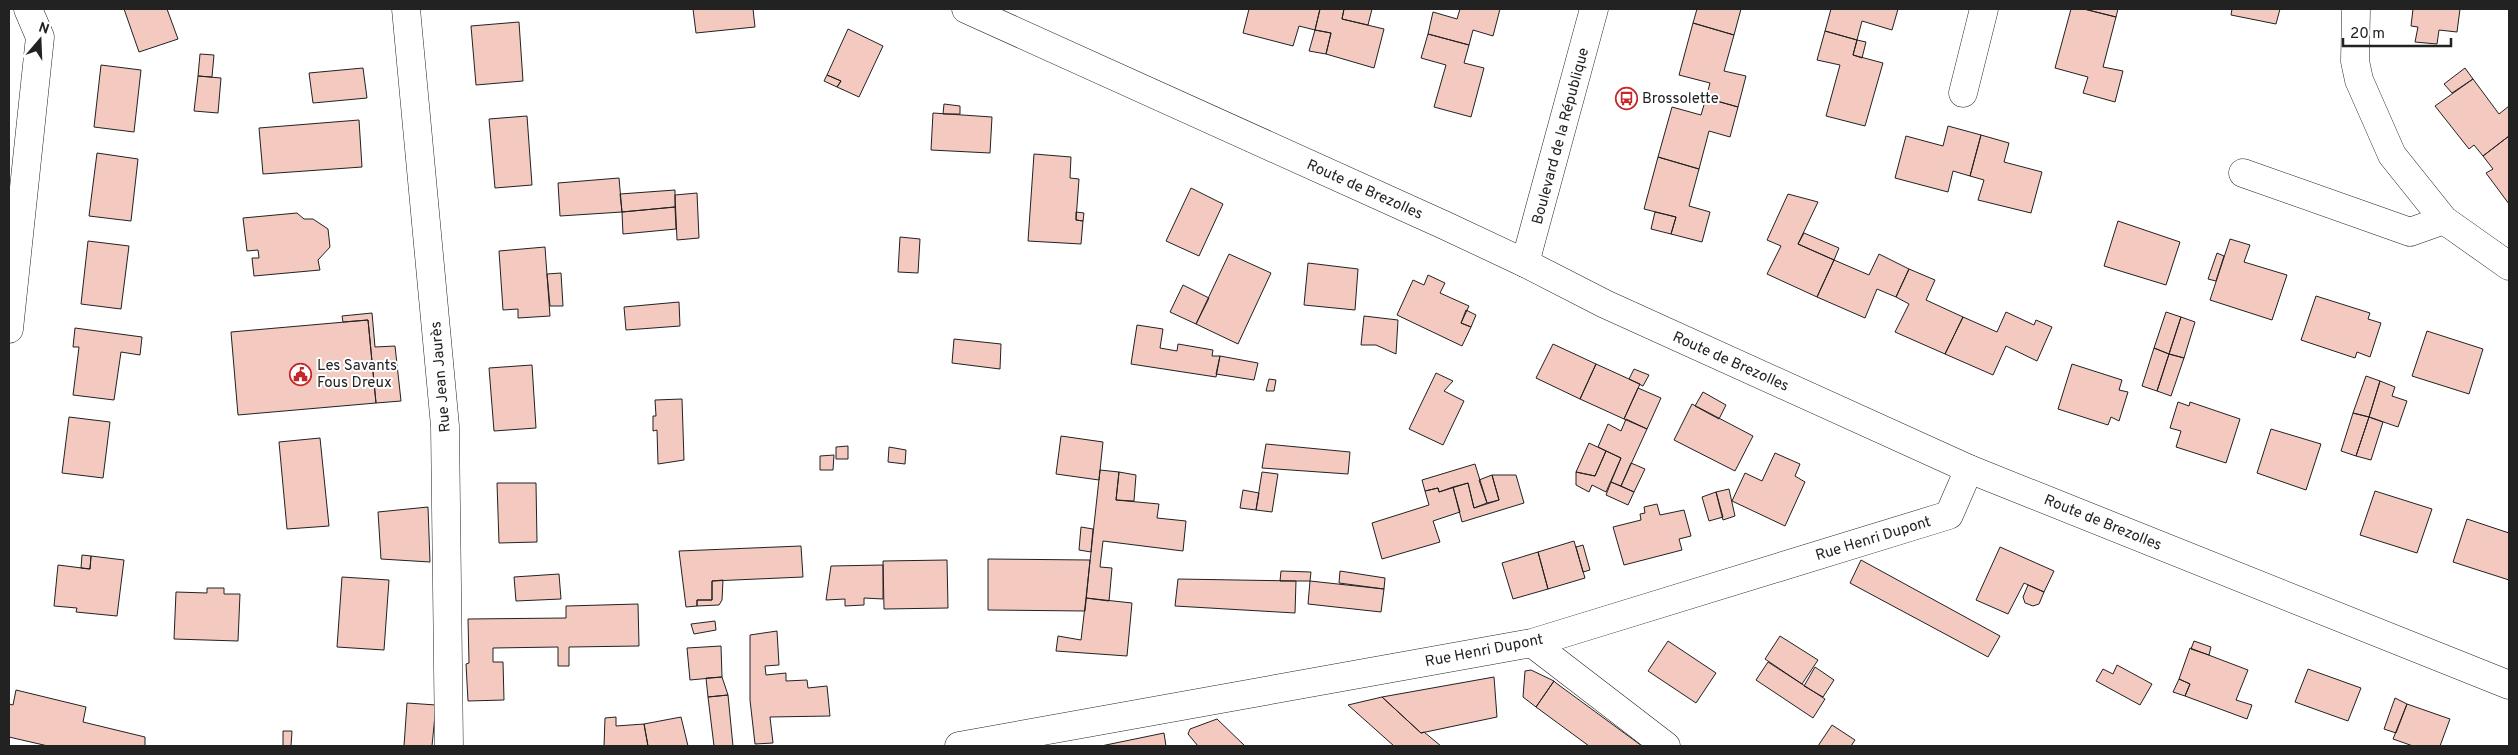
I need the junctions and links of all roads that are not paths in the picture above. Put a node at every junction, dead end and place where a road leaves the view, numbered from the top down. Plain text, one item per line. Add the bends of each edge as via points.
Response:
1 (28, 9) edge
2 (406, 9) edge
3 (966, 9) edge
4 (1594, 9) edge
5 (1984, 9) edge
6 (2356, 9) edge
7 (1963, 93) dead end
8 (2242, 173) dead end
9 (2444, 220) junction
10 (1525, 263) junction
11 (2509, 266) edge
12 (9, 330) edge
13 (1969, 469) junction
14 (1532, 643) junction
15 (2509, 685) edge
16 (449, 746) edge
17 (958, 746) edge
18 (1666, 746) edge

1 - 12 street via 40,37
2 - 16 street, Rue Jean Jaurès via 445,426
3 - 10 street, Route de Brezolles
4 - 10 street, Boulevard de la République
5 - 7 street
6 - 9 street via 2355,61 2359,80 2392,155
8 - 9 street via 2410,232
9 - 11 street
10 - 13 street, Route de Brezolles via 1606,304
13 - 14 street, Rue Henri Dupont via 1949,515
13 - 15 street, Route de Brezolles
14 - 17 street, Rue Henri Dupont
14 - 18 street

